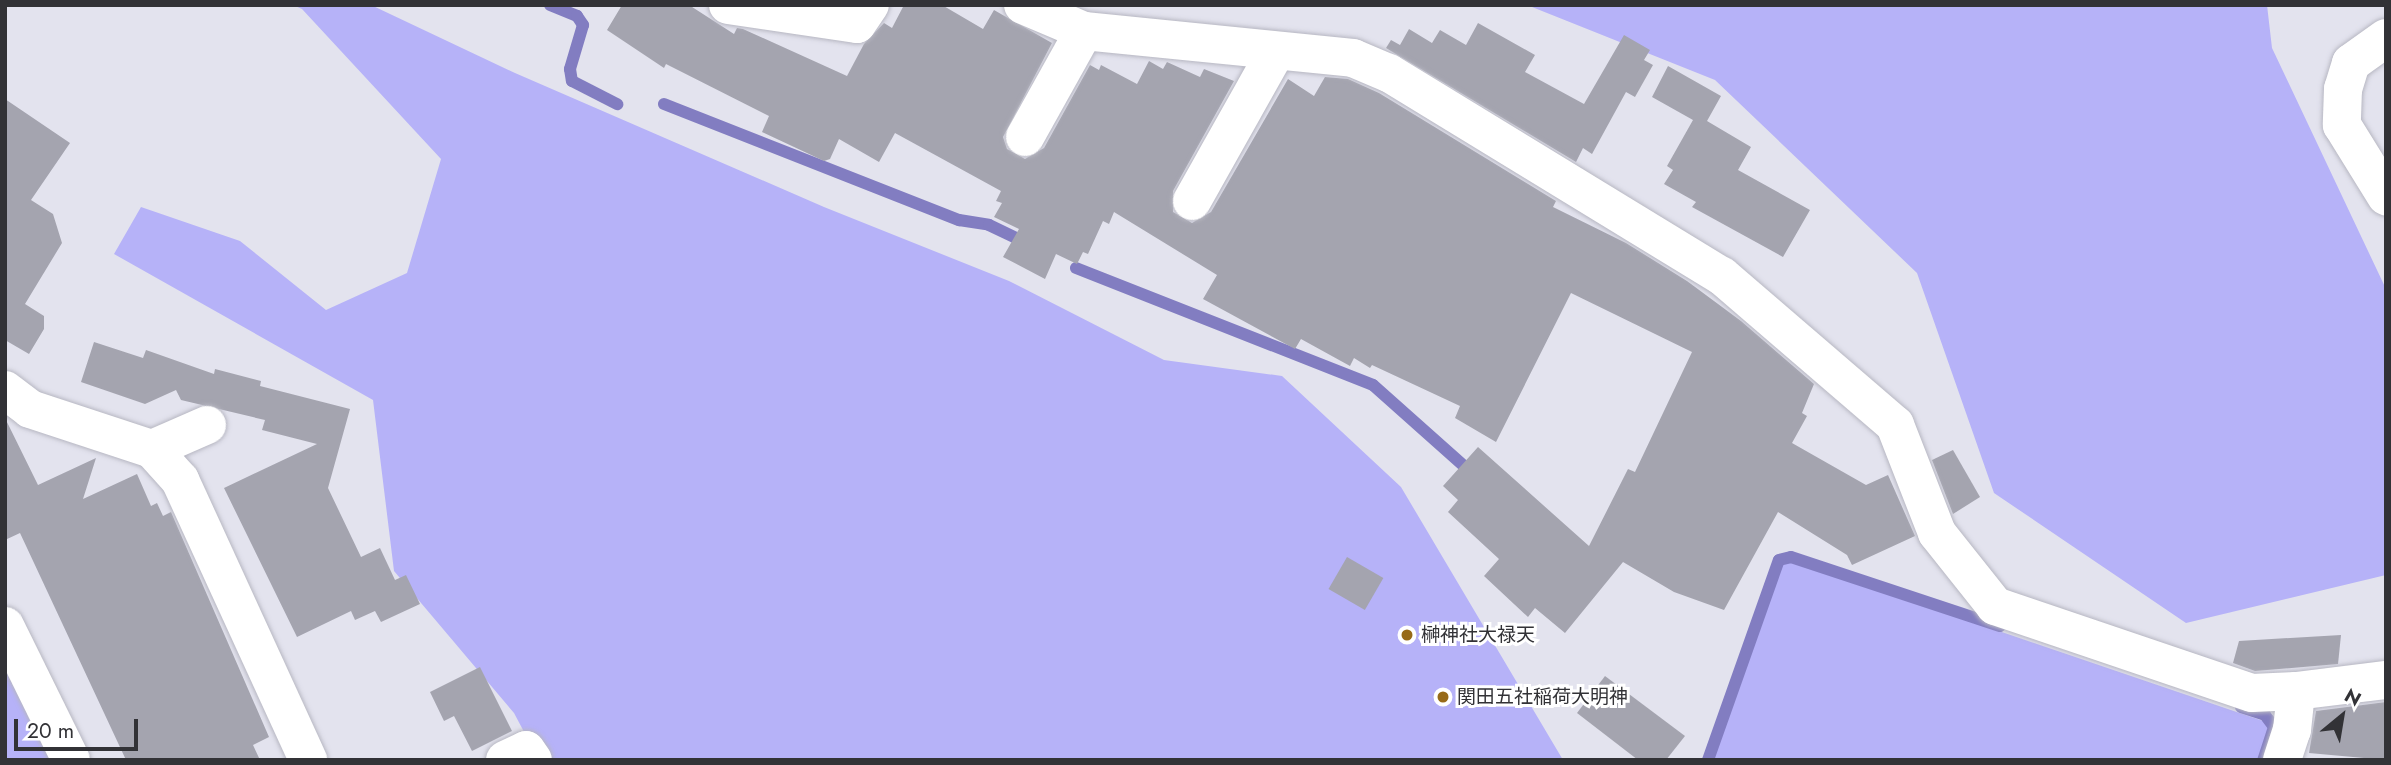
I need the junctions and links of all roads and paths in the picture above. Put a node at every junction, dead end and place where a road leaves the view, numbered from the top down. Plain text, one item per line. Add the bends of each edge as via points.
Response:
1 (728, 5) edge
2 (870, 5) edge
3 (1023, 5) edge
4 (1084, 31) junction
5 (2386, 38) edge
6 (1275, 53) junction
7 (1025, 137) dead end
8 (2386, 197) edge
9 (1192, 201) dead end
10 (5, 390) edge
11 (206, 425) dead end
12 (152, 449) junction
13 (5, 626) edge
14 (2386, 680) edge
15 (2296, 691) junction
16 (71, 760) edge
17 (309, 760) edge
18 (505, 760) edge
19 (533, 760) edge
20 (2282, 760) edge

1 - 2 street via 857,23
3 - 4 street
4 - 6 street
4 - 7 street
5 - 8 street via 2360,52 2351,63 2343,89 2342,125
6 - 9 street
6 - 15 street via 1353,58 1389,73 1722,276 1895,425 1937,533 1995,606 2252,693
10 - 12 street via 30,409
11 - 12 street
12 - 17 street via 180,480
13 - 16 street
14 - 15 street
15 - 20 street via 2292,730
18 - 19 street via 526,750

